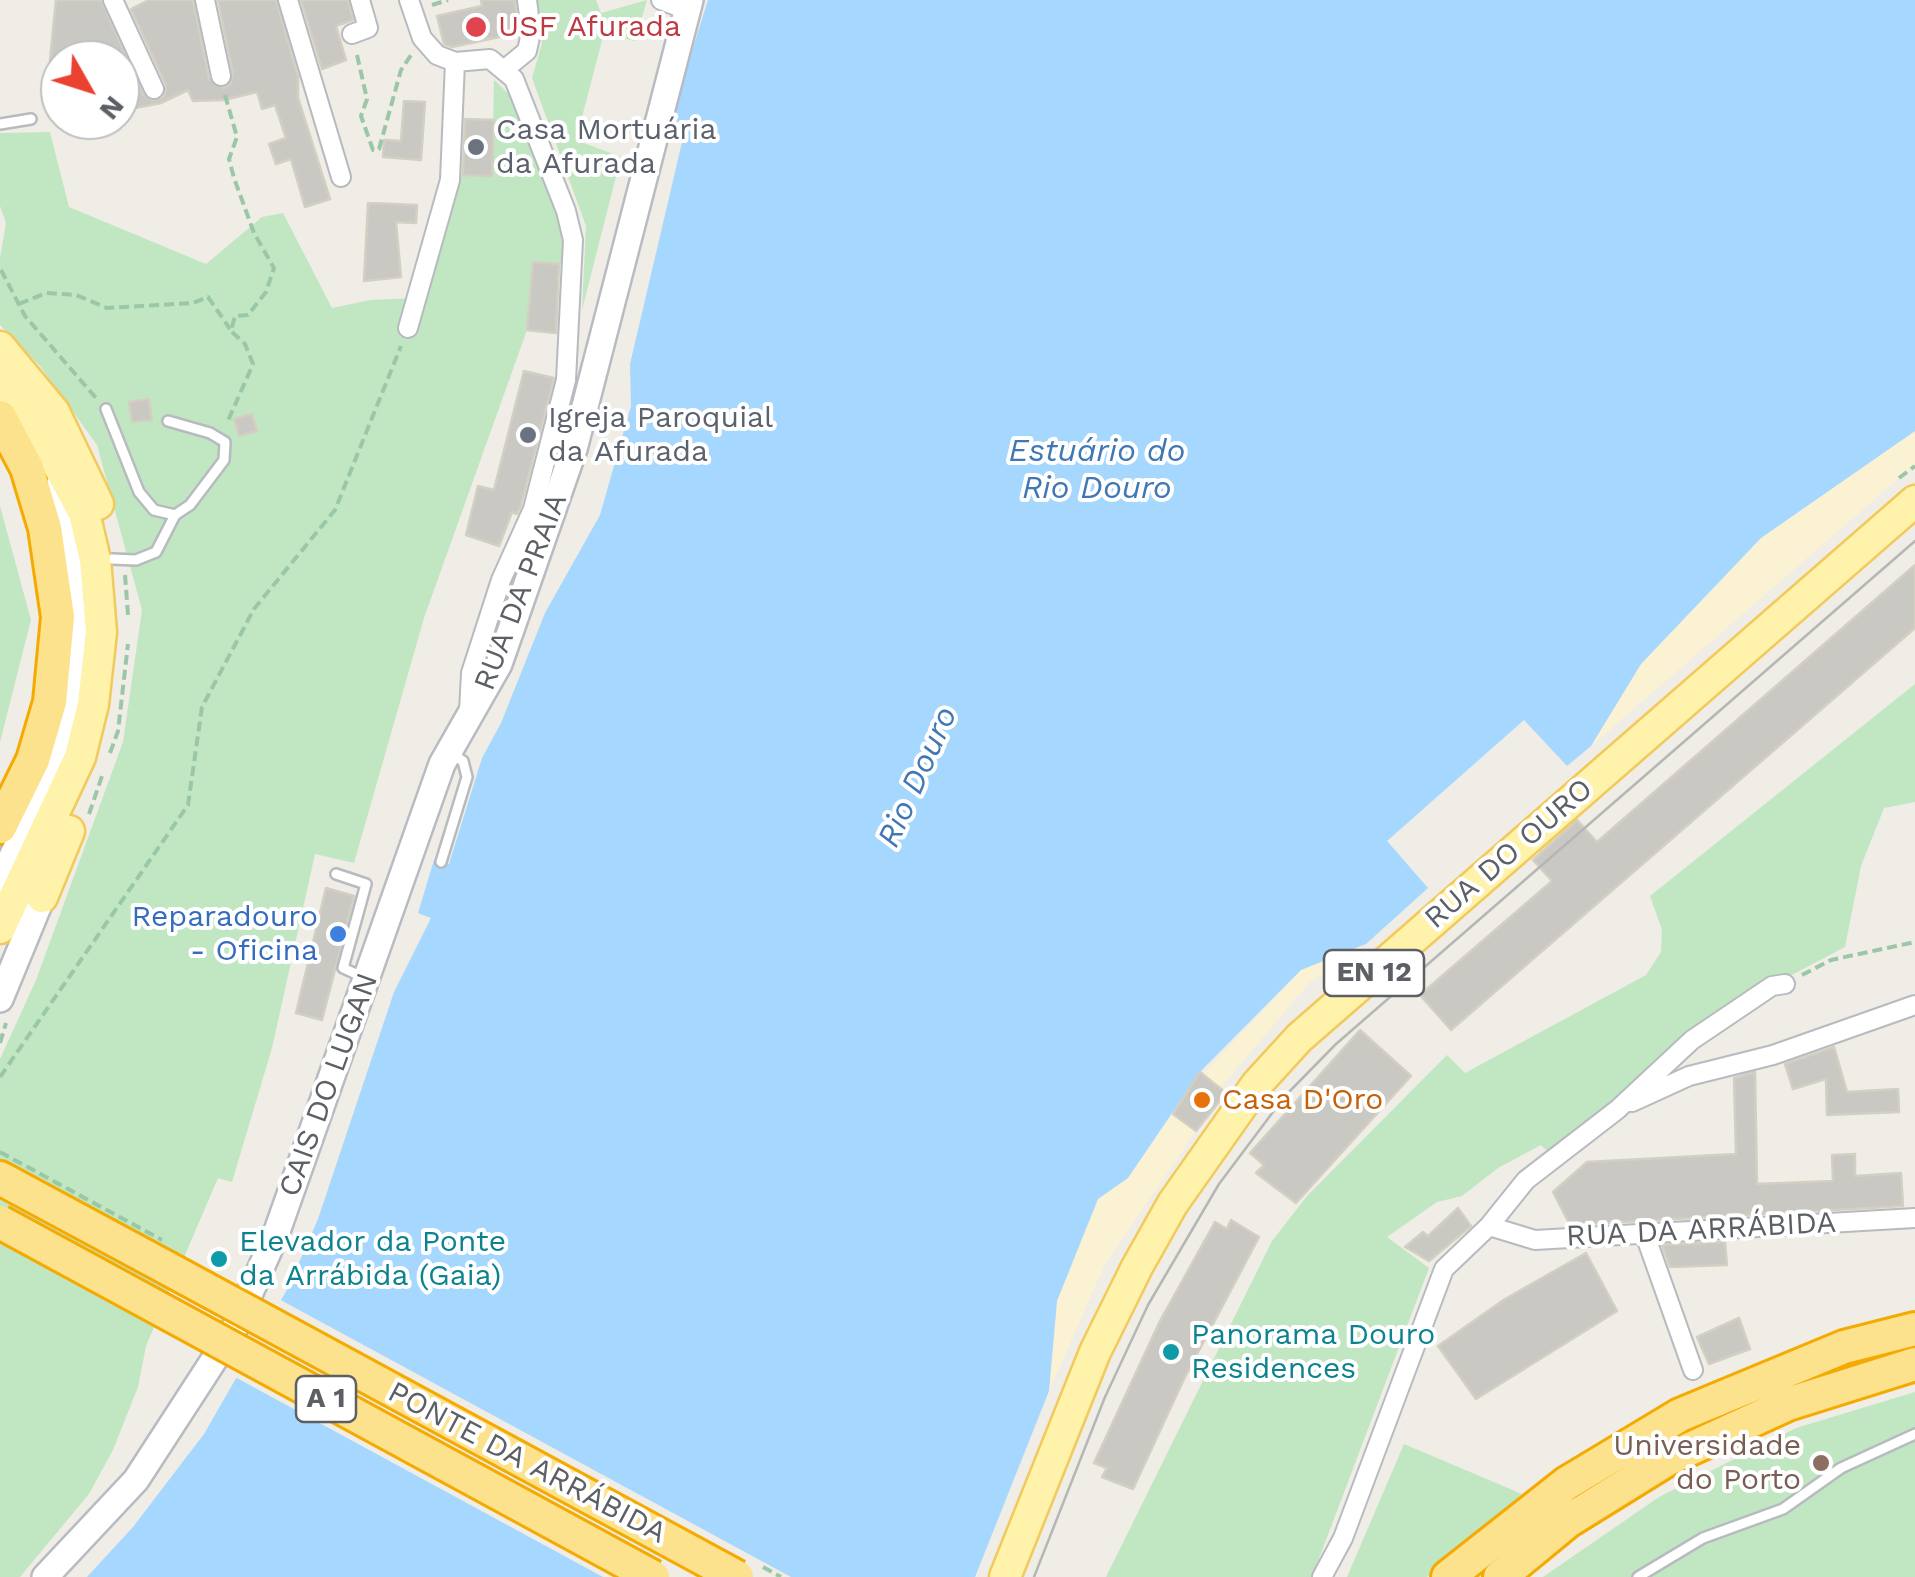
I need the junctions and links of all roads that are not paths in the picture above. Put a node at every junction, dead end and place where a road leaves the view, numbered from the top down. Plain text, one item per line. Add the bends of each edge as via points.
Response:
1 (113, 0) edge
2 (205, 0) edge
3 (288, 0) edge
4 (360, 0) edge
5 (409, 0) edge
6 (527, 0) edge
7 (660, 0) edge
8 (688, 5) edge
9 (352, 34) road end
10 (455, 62) junction
11 (504, 69) junction
12 (221, 76) road end
13 (154, 89) dead end
14 (31, 118) dead end
15 (0, 124) edge
16 (341, 178) dead end
17 (408, 328) road end
18 (0, 347) edge
19 (0, 379) edge
20 (106, 409) road end
21 (0, 417) edge
22 (168, 421) dead end
23 (54, 458) junction
24 (1915, 501) edge
25 (175, 515) junction
26 (112, 559) junction
27 (469, 717) junction
28 (448, 752) junction
29 (0, 827) edge
30 (441, 862) dead end
31 (336, 874) dead end
32 (0, 882) edge
33 (42, 897) joint
34 (1, 925) edge
35 (368, 979) junction
36 (1785, 984) road end
37 (0, 1000) edge
38 (1915, 1005) edge
39 (1618, 1109) junction
40 (0, 1178) edge
41 (1915, 1218) edge
42 (0, 1222) edge
43 (1489, 1226) junction
44 (1644, 1232) junction
45 (1915, 1328) edge
46 (1915, 1364) edge
47 (1692, 1370) dead end
48 (1915, 1434) edge
49 (46, 1577) edge
50 (652, 1577) edge
51 (737, 1577) edge
52 (1005, 1577) edge
53 (1322, 1577) edge
54 (1448, 1577) edge
55 (1500, 1577) edge
56 (1638, 1577) edge

1 - 13 street
2 - 12 street
3 - 16 street
4 - 9 street via 368,28
5 - 10 street via 422,38
6 - 11 street via 527,50
7 - 8 street
8 - 27 main road, RUA DA PRAIA via 574,449 499,664
10 - 11 street via 490,59
10 - 17 street via 450,180
11 - 27 street via 514,79 566,211 575,268 566,380 532,509 471,673
14 - 15 lane
18 - 26 main road via 40,392 73,446
19 - 23 main road
20 - 25 lane via 138,492 154,510
21 - 29 highway via 36,498 58,618 50,702 33,760
22 - 25 lane via 225,442 224,460
23 - 32 main road via 81,597 79,678 52,770
23 - 34 main road via 84,513 95,560 99,658 80,758
24 - 52 main road, RUA DO OURO / EN 12 via 1299,1038 1257,1084 1137,1268 1095,1352
25 - 26 lane via 156,552
26 - 33 main road via 117,618 110,701 88,785
27 - 28 main road, CAIS DO LUGAN
28 - 30 lane via 463,761 468,777
28 - 35 main road, CAIS DO LUGAN
31 - 35 lane via 366,884 344,968
33 - 37 main road
35 - 49 main road, CAIS DO LUGAN via 276,1234 234,1329 136,1480
36 - 39 street via 1692,1040
38 - 39 street via 1773,1055 1689,1076
39 - 43 street via 1526,1180
40 - 51 highway, PONTE DA ARRÁBIDA / A 1, bridge
41 - 44 street, RUA DA ARRÁBIDA
42 - 50 highway, PONTE DA ARRÁBIDA / A 1, bridge
43 - 44 street, RUA DA ARRÁBIDA via 1536,1240
43 - 53 street via 1444,1269 1431,1294 1343,1538
44 - 47 street
45 - 54 highway via 1844,1346 1680,1415 1567,1483
46 - 55 highway via 1788,1404 1668,1459 1568,1521
48 - 56 lane via 1841,1468 1784,1509 1694,1542

